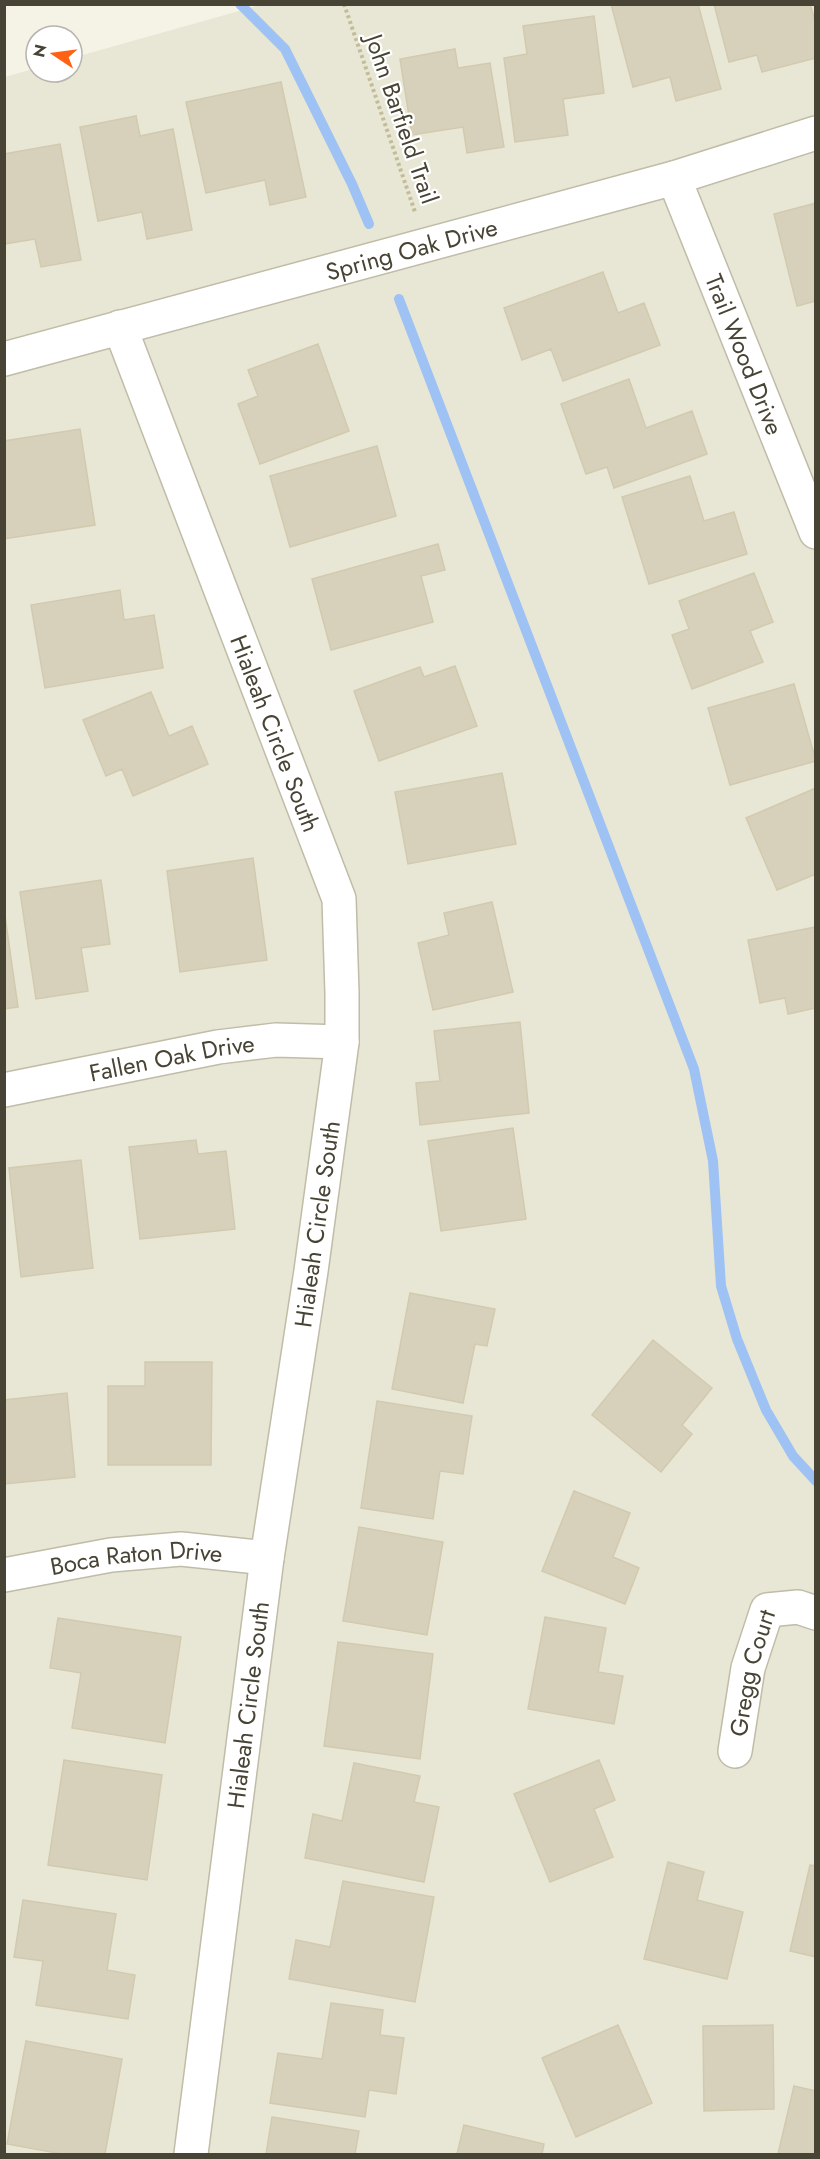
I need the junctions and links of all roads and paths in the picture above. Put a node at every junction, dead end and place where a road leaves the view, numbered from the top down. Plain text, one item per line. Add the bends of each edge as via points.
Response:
1 (344, 4) edge
2 (816, 133) edge
3 (674, 178) junction
4 (425, 244) junction
5 (120, 327) junction
6 (4, 358) edge
7 (816, 532) edge
8 (342, 1042) junction
9 (4, 1090) edge
10 (267, 1558) junction
11 (4, 1575) edge
12 (816, 1613) edge
13 (735, 1751) dead end
14 (191, 2154) edge

1 - 4 path, John Barfield Trail
2 - 3 street, Spring Oak Drive
3 - 4 street, Spring Oak Drive
3 - 7 street, Trail Wood Drive
4 - 5 street, Spring Oak Drive
5 - 6 street, Spring Oak Drive
5 - 8 street, Hialeah Circle South via 339,899
8 - 9 street, Fallen Oak Drive via 276,1040 218,1047
8 - 10 street, Hialeah Circle South
10 - 11 street, Boca Raton Drive via 182,1549 111,1555
10 - 14 street, Hialeah Circle South
12 - 13 street, Gregg Court via 798,1607 767,1611 748,1668

